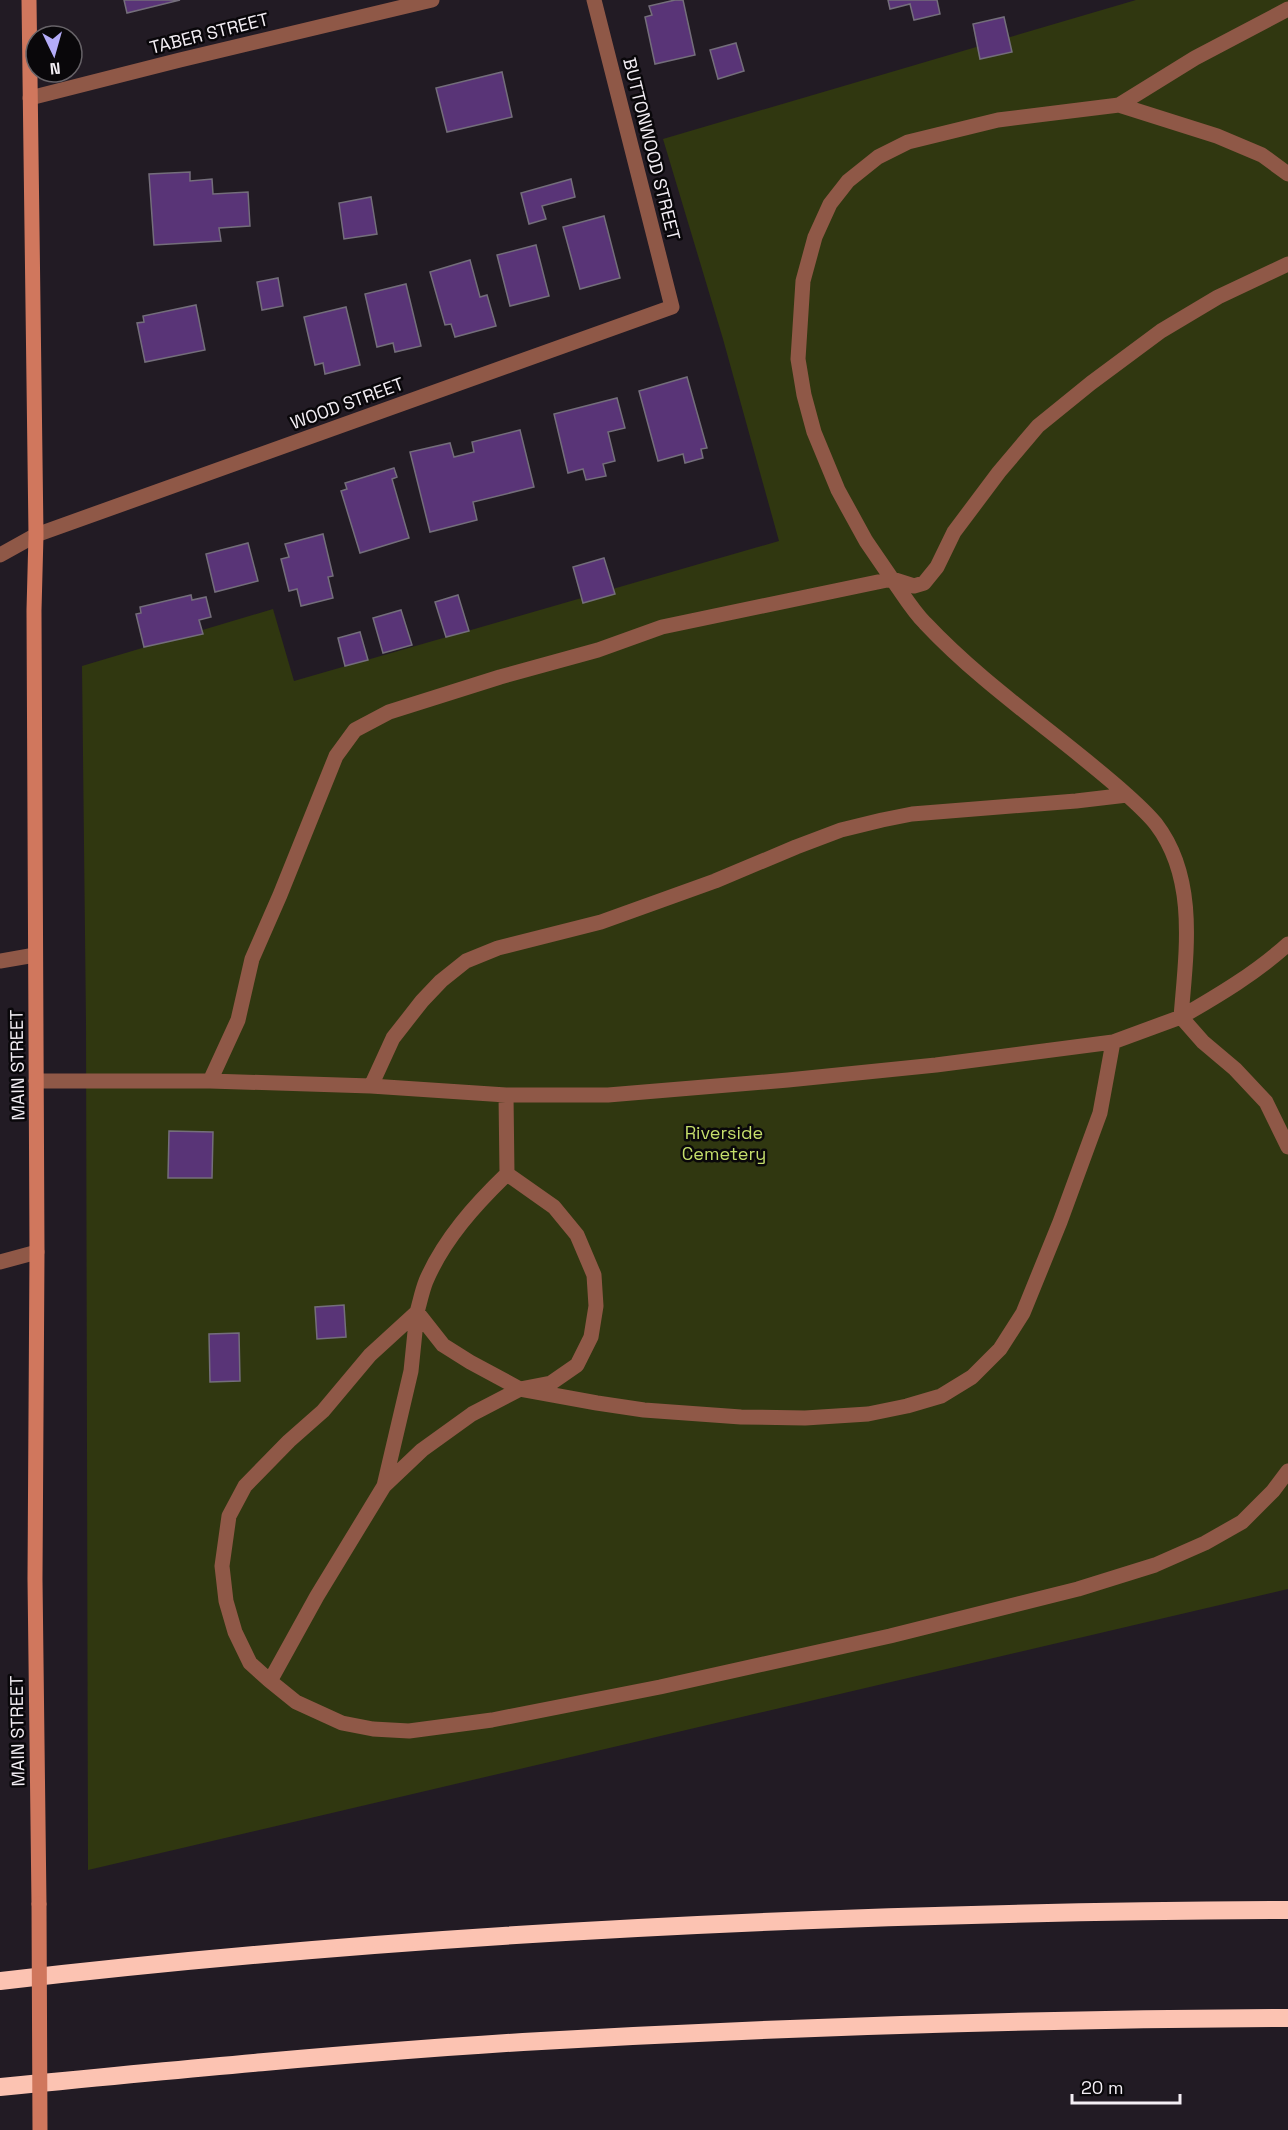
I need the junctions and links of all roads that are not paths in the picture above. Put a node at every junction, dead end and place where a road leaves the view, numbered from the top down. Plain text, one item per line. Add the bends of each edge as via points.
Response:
1 (29, 0) edge
2 (432, 0) edge
3 (594, 0) edge
4 (1288, 9) edge
5 (30, 98) junction
6 (1119, 105) junction
7 (1288, 174) edge
8 (1288, 264) edge
9 (672, 308) joint
10 (36, 535) junction
11 (0, 555) edge
12 (892, 579) junction
13 (1127, 795) junction
14 (1288, 944) edge
15 (35, 955) junction
16 (0, 962) edge
17 (1181, 1017) junction
18 (1113, 1042) junction
19 (36, 1081) junction
20 (210, 1081) junction
21 (371, 1086) junction
22 (506, 1095) junction
23 (1288, 1147) edge
24 (507, 1174) junction
25 (37, 1252) junction
26 (0, 1263) edge
27 (417, 1312) junction
28 (520, 1389) junction
29 (1288, 1471) edge
30 (384, 1486) junction
31 (270, 1681) junction
32 (1288, 1910) edge
33 (0, 1981) edge
34 (1288, 2018) edge
35 (0, 2087) edge
36 (40, 2130) edge

1 - 5 main road, MAIN STREET
2 - 5 street, TABER STREET
3 - 9 street, BUTTONWOOD STREET
4 - 6 street via 1195,58
5 - 10 main road, MAIN STREET
6 - 7 street via 1217,135 1262,155
6 - 12 street via 998,120 908,142 878,157 848,181 830,204 814,237 803,281 798,359 804,395 814,432 838,490
8 - 12 street via 1218,297 1161,331 1091,383 1038,426 999,472 954,532 937,567 924,583 914,586
9 - 10 street, WOOD STREET
10 - 11 street, WOOD STREET
10 - 15 main road, MAIN STREET
12 - 13 street via 923,621 965,663
12 - 20 street via 662,627 598,650 400,708 355,730 336,756 252,958 238,1020
13 - 17 street via 1156,824 1173,853 1183,888 1187,921
13 - 21 street via 912,813 882,820 832,833 601,922 498,948 466,961 422,1001 393,1038
14 - 17 street via 1233,987
15 - 16 street
15 - 19 main road, MAIN STREET
17 - 18 street
17 - 23 street via 1266,1102
18 - 22 street via 788,1080 608,1095
18 - 28 street via 1100,1113 1023,1313 1000,1349 972,1377 941,1396 868,1414 741,1417 644,1410
19 - 20 street
19 - 25 main road, MAIN STREET
20 - 21 street
21 - 22 street
22 - 24 street
24 - 27 street via 472,1209 442,1251 426,1281
24 - 28 street via 554,1207 577,1235 594,1275 596,1306 591,1336 577,1365 551,1383
25 - 26 street
25 - 36 main road, MAIN STREET, bridge via 34,1579
27 - 28 street via 444,1345
27 - 30 street via 411,1371
27 - 31 street via 370,1355 323,1412 245,1486 228,1516 222,1566 226,1601 250,1663
28 - 30 street via 472,1414 422,1450
29 - 31 street via 1242,1522 1155,1565 1078,1589 901,1633 660,1687 492,1720 409,1731 342,1722 296,1702
30 - 31 street
32 - 33 highway via 1053,1913 602,1929 375,1945
34 - 35 highway via 911,2024 686,2033 208,2066

